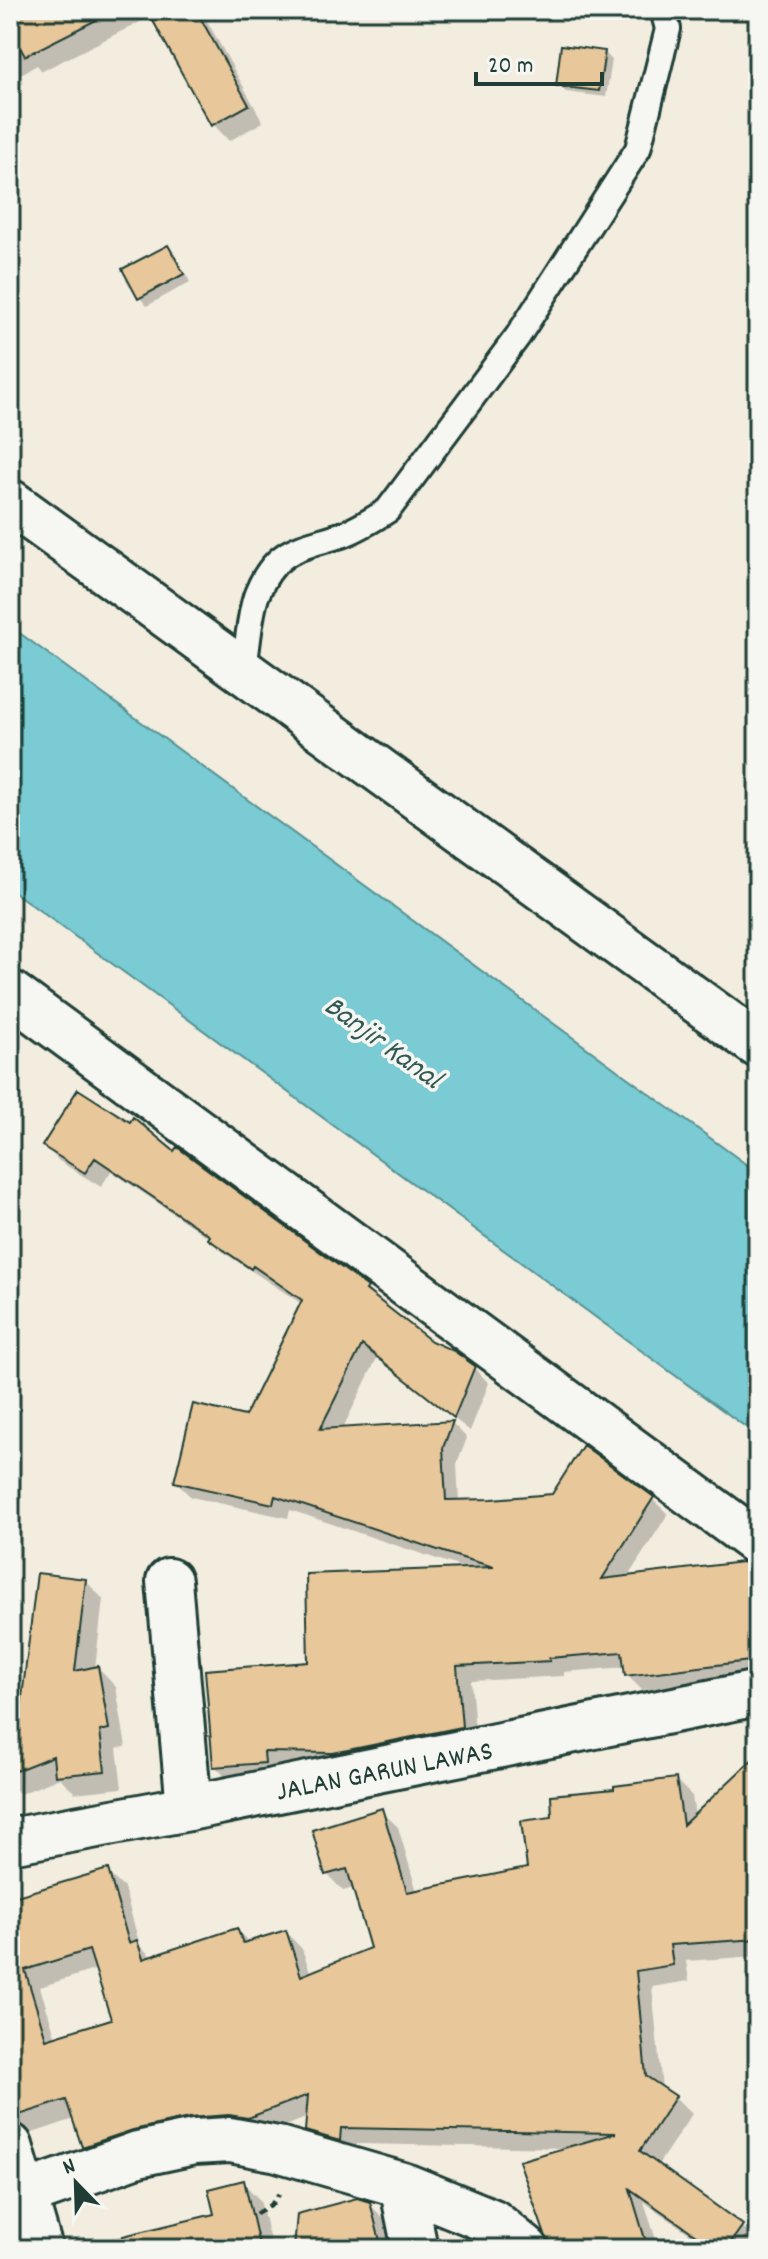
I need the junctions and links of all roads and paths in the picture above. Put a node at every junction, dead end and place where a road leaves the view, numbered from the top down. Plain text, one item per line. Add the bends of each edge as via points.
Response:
1 (663, 10) edge
2 (10, 502) edge
3 (243, 673) junction
4 (10, 993) edge
5 (758, 1045) edge
6 (758, 1543) edge
7 (169, 1581) dead end
8 (758, 1693) edge
9 (189, 1808) junction
10 (10, 1841) edge
11 (10, 2146) edge
12 (402, 2185) junction
13 (18, 2198) edge
14 (40, 2249) edge
15 (415, 2249) edge
16 (526, 2249) edge

1 - 3 lane via 668,29 638,149 518,336 388,510 344,534 296,547 276,562 257,594
2 - 3 street
3 - 5 street
4 - 6 street
7 - 9 street
8 - 9 street, JALAN GARUN LAWAS
9 - 10 street, JALAN GARUN LAWAS
11 - 13 street
12 - 13 street via 230,2140 138,2154
12 - 15 street
12 - 16 street via 493,2222
13 - 14 street

